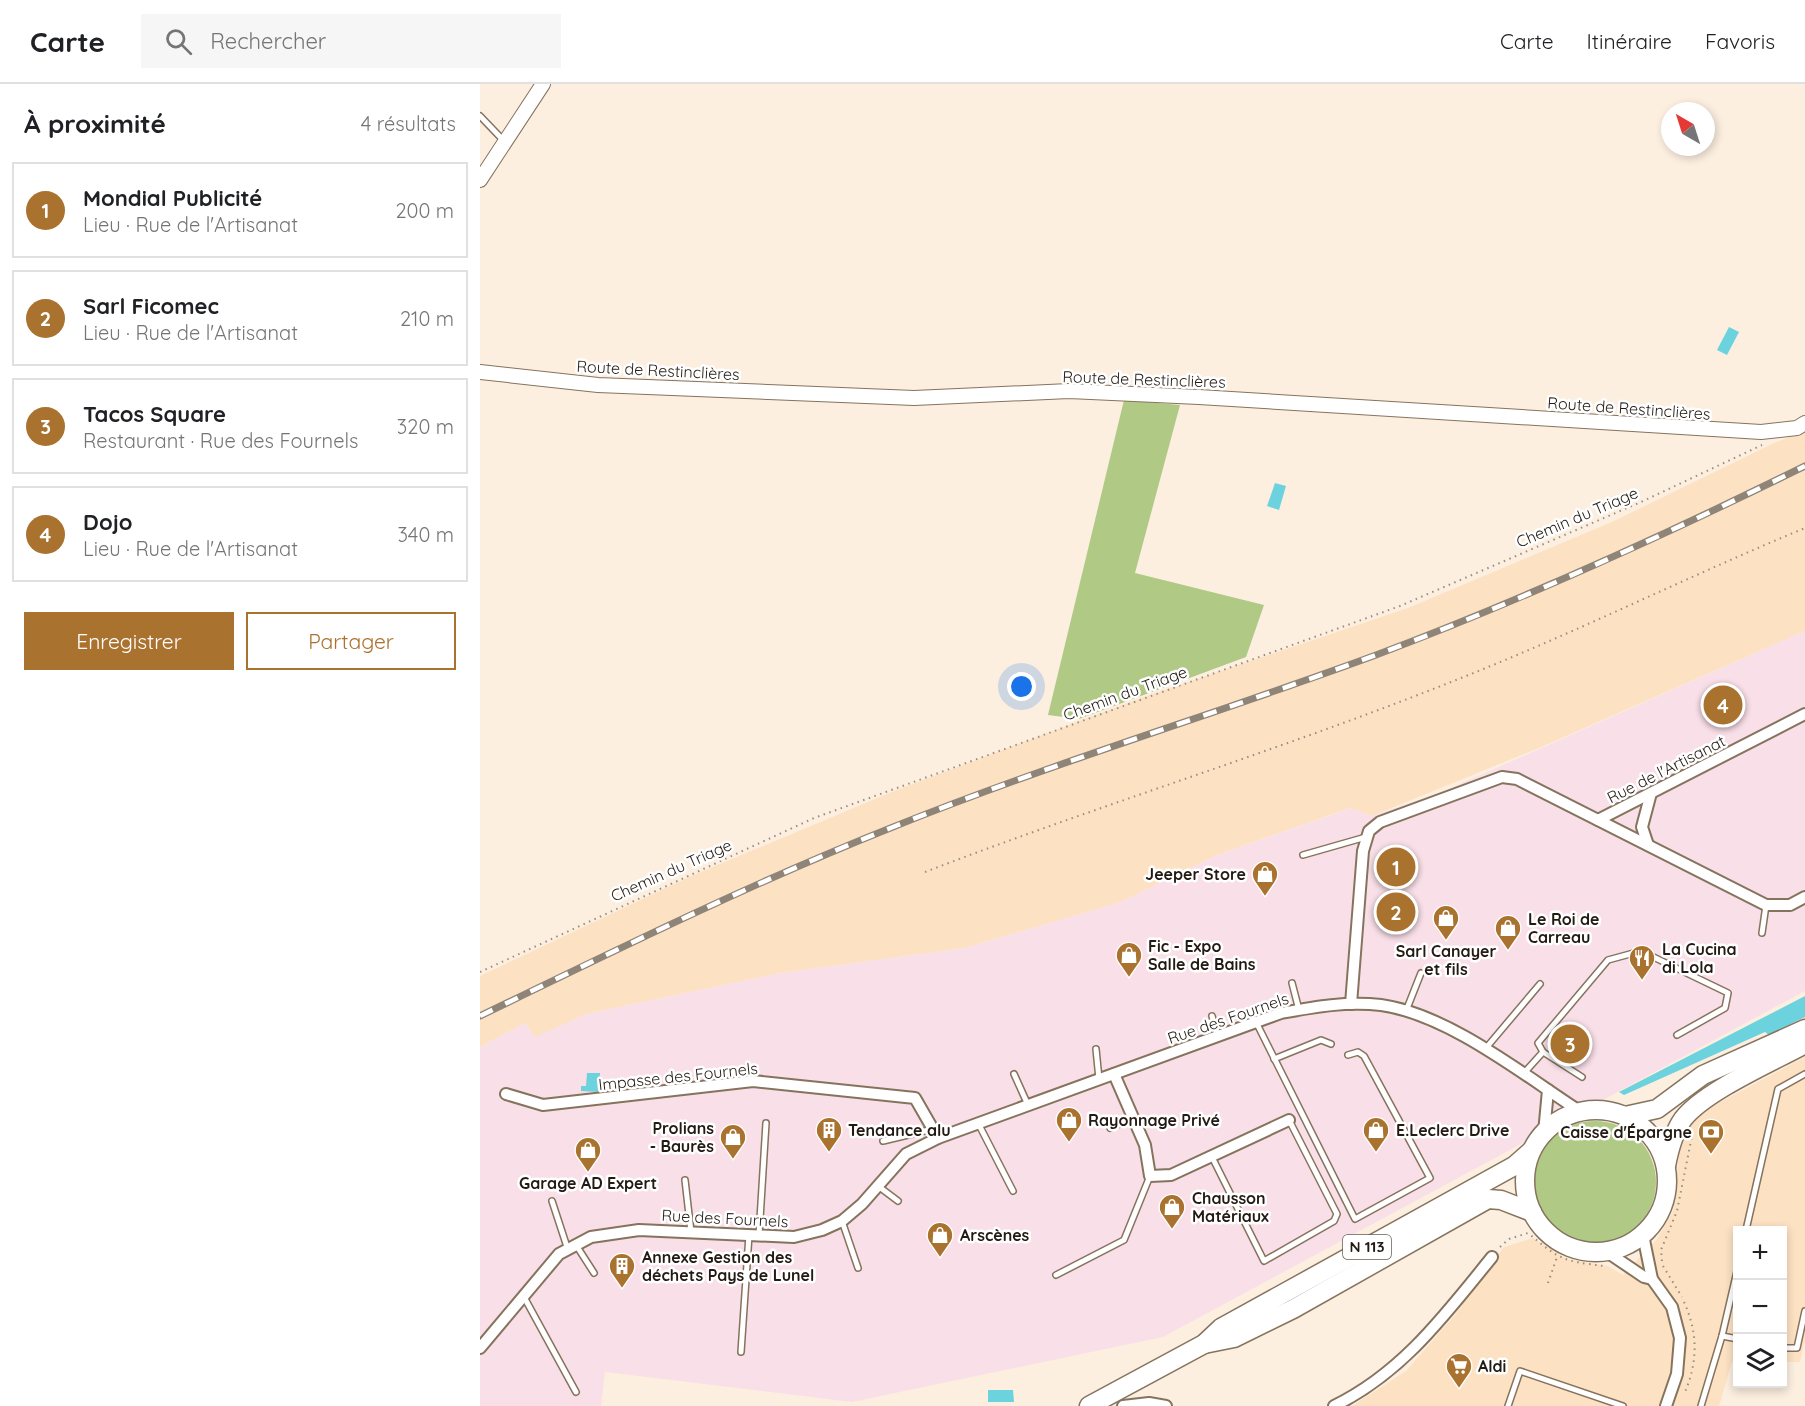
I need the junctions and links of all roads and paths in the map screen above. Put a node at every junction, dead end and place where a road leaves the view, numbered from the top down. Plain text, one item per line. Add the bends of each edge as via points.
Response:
1 (543, 84) edge
2 (480, 116) edge
3 (505, 142) junction
4 (480, 180) edge
5 (480, 372) edge
6 (1805, 423) edge
7 (1773, 431) junction
8 (1805, 528) edge
9 (1805, 714) edge
10 (1651, 793) junction
11 (1598, 820) junction
12 (1367, 837) junction
13 (1648, 845) junction
14 (1303, 855) dead end
15 (925, 872) dead end
16 (1805, 897) edge
17 (1766, 905) junction
18 (1762, 933) dead end
19 (480, 972) edge
20 (1421, 973) dead end
21 (1292, 983) dead end
22 (1540, 984) dead end
23 (1352, 1004) junction
24 (1299, 1010) junction
25 (1406, 1013) junction
26 (1212, 1016) dead end
27 (1256, 1022) junction
28 (1805, 1029) edge
29 (1677, 1035) dead end
30 (1218, 1036) junction
31 (1330, 1044) dead end
32 (1805, 1044) edge
33 (1096, 1049) dead end
34 (1485, 1050) junction
35 (1543, 1052) junction
36 (1348, 1055) dead end
37 (1274, 1059) junction
38 (1524, 1073) junction
39 (1014, 1074) dead end
40 (1114, 1074) junction
41 (1805, 1074) edge
42 (1582, 1077) dead end
43 (1099, 1079) junction
44 (1548, 1090) junction
45 (506, 1094) dead end
46 (1028, 1106) junction
47 (1581, 1112) junction
48 (1625, 1116) junction
49 (1133, 1118) junction
50 (1289, 1120) joint
51 (766, 1123) dead end
52 (978, 1124) junction
53 (1110, 1128) dead end
54 (1694, 1130) dead end
55 (936, 1133) junction
56 (1544, 1133) junction
57 (883, 1141) dead end
58 (1531, 1151) junction
59 (1212, 1157) junction
60 (1666, 1166) junction
61 (1150, 1176) junction
62 (685, 1180) dead end
63 (878, 1186) junction
64 (1013, 1191) dead end
65 (898, 1201) dead end
66 (552, 1202) dead end
67 (1532, 1212) junction
68 (842, 1221) junction
69 (1747, 1226) edge
70 (691, 1232) junction
71 (754, 1235) junction
72 (1643, 1235) junction
73 (572, 1248) junction
74 (1661, 1250) junction
75 (1607, 1252) junction
76 (1492, 1257) joint
77 (1557, 1257) junction
78 (1647, 1260) junction
79 (858, 1268) dead end
80 (1635, 1270) junction
81 (594, 1273) dead end
82 (1056, 1275) dead end
83 (1652, 1279) junction
84 (1734, 1280) edge
85 (1548, 1283) dead end
86 (524, 1297) junction
87 (1805, 1311) edge
88 (1722, 1336) junction
89 (1733, 1338) edge
90 (1204, 1344) junction
91 (480, 1348) edge
92 (1787, 1348) edge
93 (741, 1352) dead end
94 (576, 1392) dead end
95 (1683, 1397) dead end
96 (1097, 1405) edge
97 (1123, 1406) edge
98 (1166, 1406) edge
99 (1334, 1406) edge
100 (1508, 1406) edge
101 (1623, 1406) edge
102 (1666, 1406) edge
103 (1701, 1406) edge

1 - 3 street
2 - 3 lane
3 - 4 street
5 - 7 street, Route de Restinclières via 598,385 914,398 1069,391 1116,393
6 - 7 street, Route de Restinclières
7 - 19 path, Chemin du Triage via 1761,446 1400,606 814,818
8 - 15 path via 1462,678
9 - 10 street, Rue de l'Artisanat
10 - 11 street, Rue de l'Artisanat
10 - 13 street via 1642,827
11 - 12 street, Rue de l'Artisanat via 1517,779 1502,777 1380,822
11 - 13 street
12 - 14 lane
12 - 23 street
13 - 17 street
16 - 17 street via 1790,905
17 - 18 lane
20 - 25 lane
21 - 24 lane
22 - 34 lane
23 - 24 street, Rue des Fournels
23 - 25 street, Rue des Fournels via 1383,1006
24 - 27 street, Rue des Fournels
25 - 34 street, Rue des Fournels via 1432,1021
26 - 30 lane
27 - 30 street, Rue des Fournels
27 - 37 lane
28 - 48 main road via 1703,1075 1657,1109
29 - 35 lane via 1725,1008 1728,993 1641,951 1608,960 1538,1043
30 - 40 street, Rue des Fournels
31 - 37 lane via 1320,1040
32 - 60 main road via 1690,1110 1676,1132
33 - 43 lane
34 - 38 street, Rue des Fournels
35 - 38 lane
35 - 42 lane
36 - 37 lane via 1358,1052 1364,1056 1430,1178 1355,1219
38 - 44 street, Rue des Fournels
39 - 46 lane
40 - 43 street, Rue des Fournels
40 - 49 street
41 - 69 lane via 1778,1089
43 - 46 street, Rue des Fournels
44 - 47 street, Rue des Fournels
44 - 56 street
45 - 55 street, Impasse des Fournels via 543,1105 753,1081 915,1098
46 - 52 street, Rue des Fournels
47 - 48 main road via 1603,1110
47 - 56 main road
48 - 60 main road via 1652,1136
49 - 53 lane
49 - 61 street via 1145,1145
50 - 59 street
50 - 59 lane via 1337,1214 1334,1221 1264,1261
51 - 71 lane
52 - 55 street, Rue des Fournels
52 - 64 lane
54 - 74 path via 1677,1211
55 - 57 lane
55 - 63 street, Rue des Fournels via 906,1154
56 - 58 main road
58 - 67 main road via 1526,1188
58 - 90 main road, N 113 via 1514,1166 1221,1328
59 - 61 street via 1170,1175
60 - 72 main road via 1664,1204
61 - 82 lane via 1124,1240
62 - 70 lane
63 - 65 lane
63 - 68 street, Rue des Fournels
66 - 73 lane
67 - 75 main road via 1545,1230 1563,1244 1577,1250
67 - 90 main road, N 113 via 1488,1199 1293,1309 1234,1338
68 - 71 street, Rue des Fournels via 794,1237
68 - 79 lane
70 - 71 street, Rue des Fournels
70 - 73 street, Rue des Fournels via 639,1230 591,1237
71 - 93 lane
72 - 75 main road
72 - 78 street
73 - 81 lane
73 - 86 street, Rue des Fournels via 559,1254
74 - 78 path
74 - 95 path via 1662,1265 1685,1304 1696,1335 1691,1378
75 - 80 street
76 - 77 path via 1509,1239 1528,1233
76 - 99 street via 1411,1354 1383,1377
77 - 80 path via 1629,1274
77 - 85 path
78 - 83 street
80 - 83 street
83 - 102 street via 1672,1306 1680,1338 1677,1374
84 - 88 lane
86 - 91 street, Rue des Fournels
86 - 94 lane
87 - 92 lane via 1797,1348
88 - 89 lane
88 - 103 lane
90 - 96 main road, N 113
97 - 98 street
100 - 101 lane via 1520,1371

